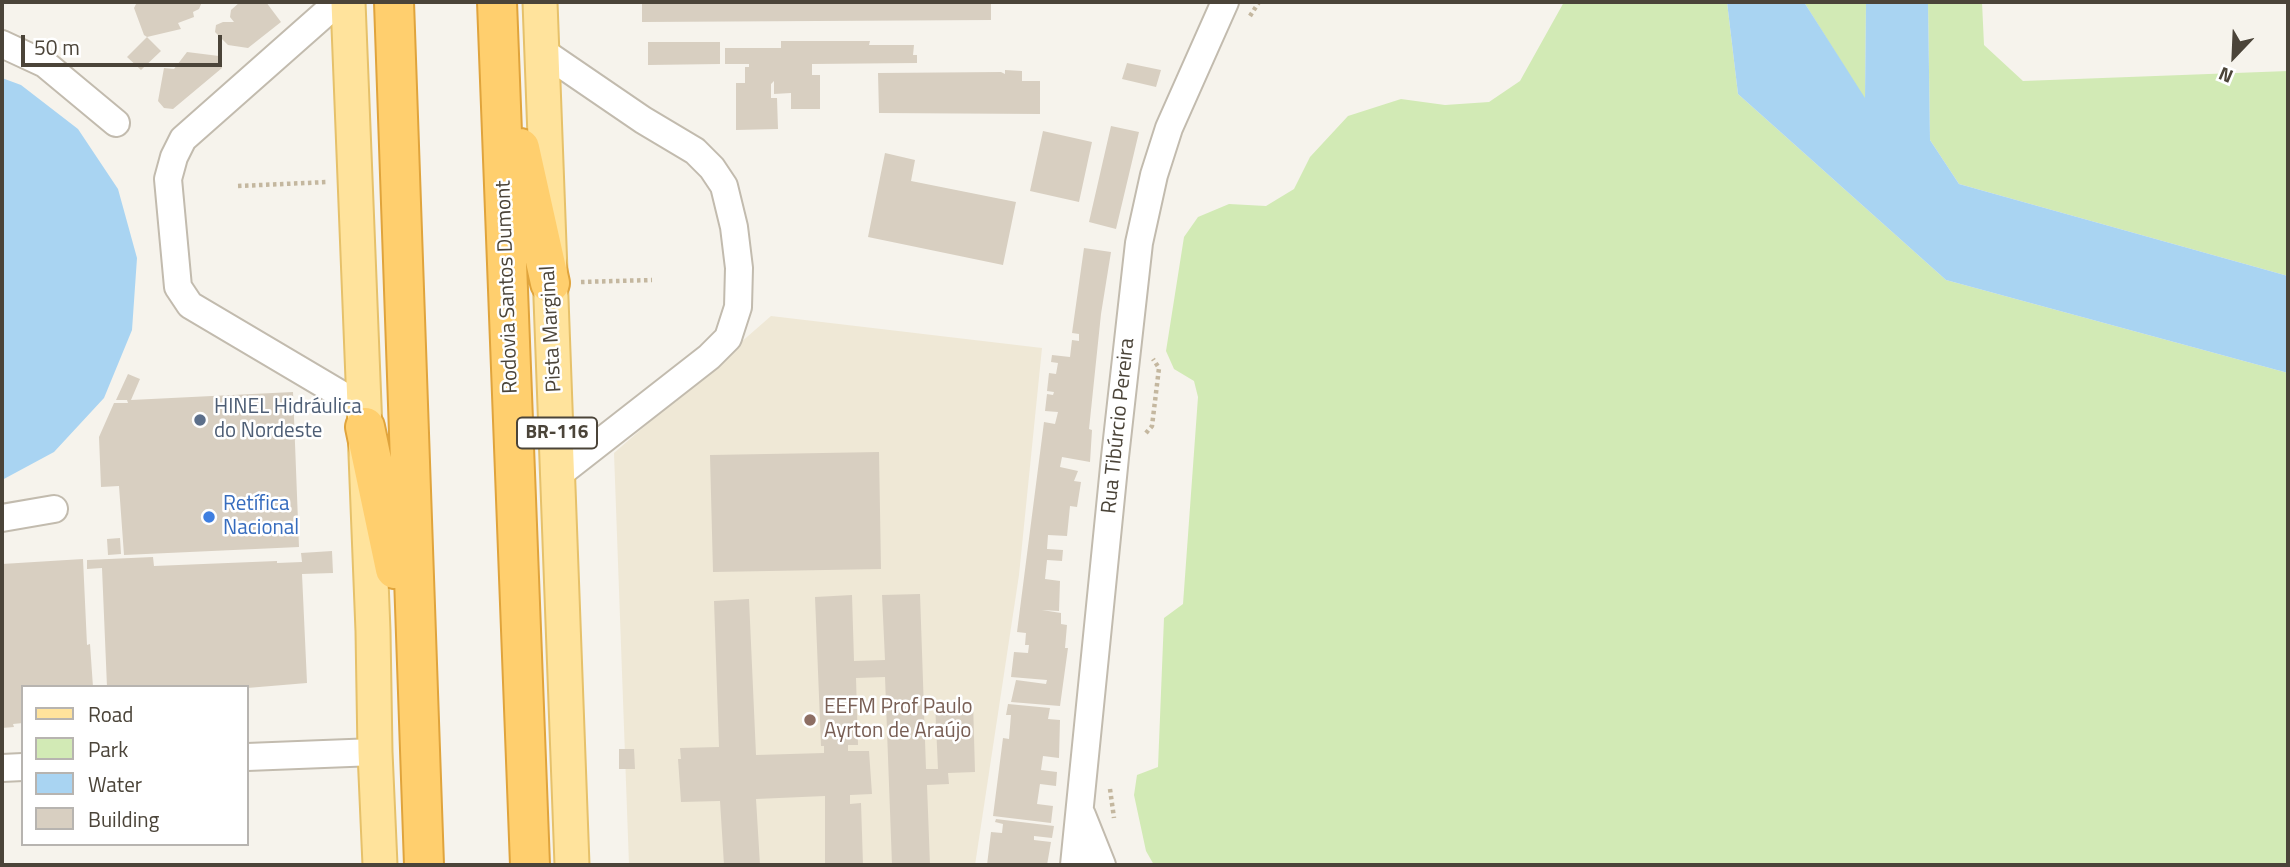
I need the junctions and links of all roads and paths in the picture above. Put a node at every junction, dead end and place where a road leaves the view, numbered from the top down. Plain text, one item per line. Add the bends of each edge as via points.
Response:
1 (338, 2) edge
2 (348, 2) edge
3 (394, 2) edge
4 (497, 2) edge
5 (540, 2) edge
6 (1225, 2) edge
7 (1259, 2) edge
8 (1246, 22) dead end
9 (2, 44) edge
10 (541, 51) junction
11 (499, 55) junction
12 (116, 123) dead end
13 (355, 180) junction
14 (238, 186) dead end
15 (652, 280) dead end
16 (563, 283) junction
17 (1152, 356) dead end
18 (364, 417) junction
19 (1139, 441) dead end
20 (558, 475) junction
21 (54, 509) dead end
22 (2, 518) edge
23 (416, 665) junction
24 (374, 752) junction
25 (248, 757) edge
26 (21, 767) edge
27 (2, 768) edge
28 (1109, 781) dead end
29 (1079, 808) junction
30 (1118, 830) dead end
31 (380, 865) edge
32 (424, 865) edge
33 (530, 865) edge
34 (572, 865) edge
35 (1074, 865) edge
36 (1102, 865) edge

1 - 18 street via 183,139 168,179 178,287 190,304
2 - 13 main road
3 - 23 highway
4 - 11 highway, Rodovia Santos Dumont / BR-116
5 - 10 main road, Pista Marginal / BR-116
6 - 29 street, Rua Tibúrcio Pereira via 1169,128 1139,243
7 - 8 path
9 - 12 street via 45,64
10 - 16 main road, Pista Marginal / BR-116
10 - 20 street via 695,151 712,169 724,186 739,268 738,307 728,338
11 - 16 highway
11 - 33 highway, Rodovia Santos Dumont / BR-116
13 - 14 path
13 - 18 main road
15 - 16 path
16 - 20 main road, Pista Marginal / BR-116
17 - 19 path via 1159,368 1152,426
18 - 23 highway
18 - 24 main road
20 - 34 main road, Pista Marginal / BR-116
21 - 22 street
23 - 32 highway
24 - 25 street
24 - 31 main road
26 - 27 street
28 - 30 path
29 - 35 street, Rua Tibúrcio Pereira
29 - 36 street

